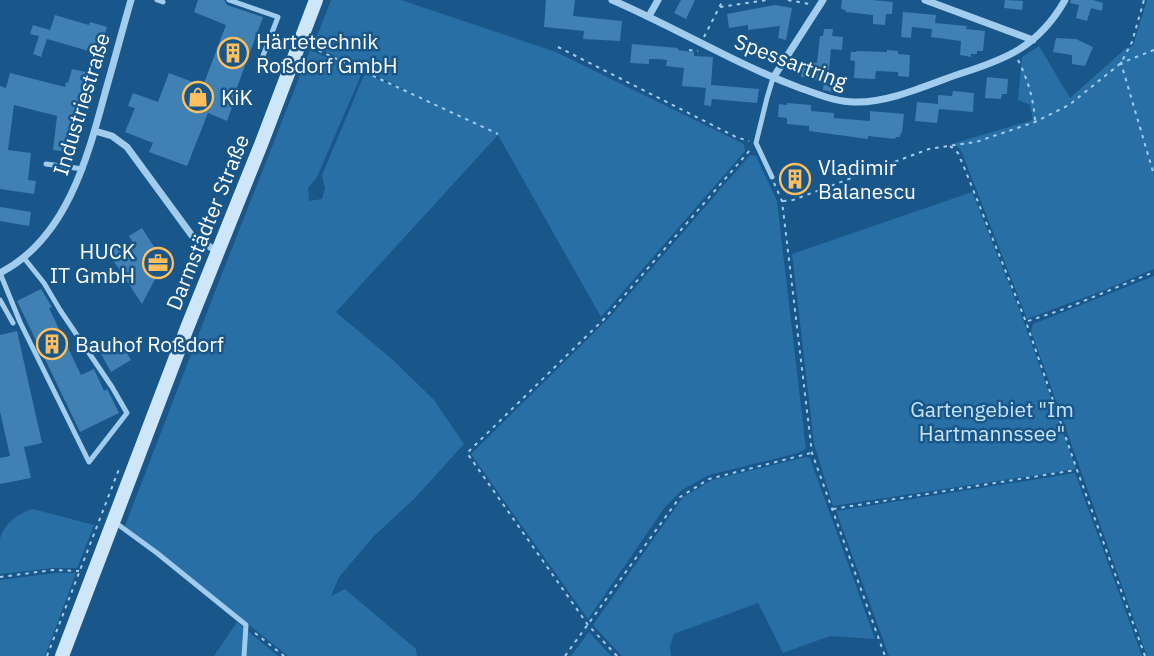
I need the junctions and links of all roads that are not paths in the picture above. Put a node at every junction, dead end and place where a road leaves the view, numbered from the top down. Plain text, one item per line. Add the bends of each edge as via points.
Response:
1 (131, 0) edge
2 (229, 0) edge
3 (316, 0) edge
4 (612, 0) edge
5 (658, 0) edge
6 (925, 0) edge
7 (1065, 0) edge
8 (822, 3) edge
9 (649, 16) junction
10 (1033, 40) junction
11 (261, 61) dead end
12 (773, 78) junction
13 (95, 131) junction
14 (46, 164) dead end
15 (83, 169) junction
16 (772, 177) road end
17 (217, 251) junction
18 (24, 258) junction
19 (0, 273) edge
20 (0, 300) edge
21 (13, 323) dead end
22 (114, 522) junction
23 (62, 656) edge
24 (244, 656) edge

1 - 13 street, Industriestraße
2 - 11 lane via 278,18
3 - 17 main road, Darmstädter Straße
4 - 9 street, Spessartring
5 - 9 street
6 - 10 street
7 - 10 street, Spessartring
8 - 12 street
9 - 12 street, Spessartring via 700,48
10 - 12 street, Spessartring via 1014,54 983,66 871,102 853,103
12 - 16 lane via 756,143
13 - 15 street, Industriestraße
13 - 17 street via 127,146 193,237
14 - 15 lane
15 - 18 street, Industriestraße via 43,240
17 - 22 main road, Darmstädter Straße
18 - 19 street, Industriestraße
18 - 19 lane via 127,413 89,462
20 - 21 lane
22 - 23 main road, Darmstädter Straße
22 - 24 lane via 246,625

